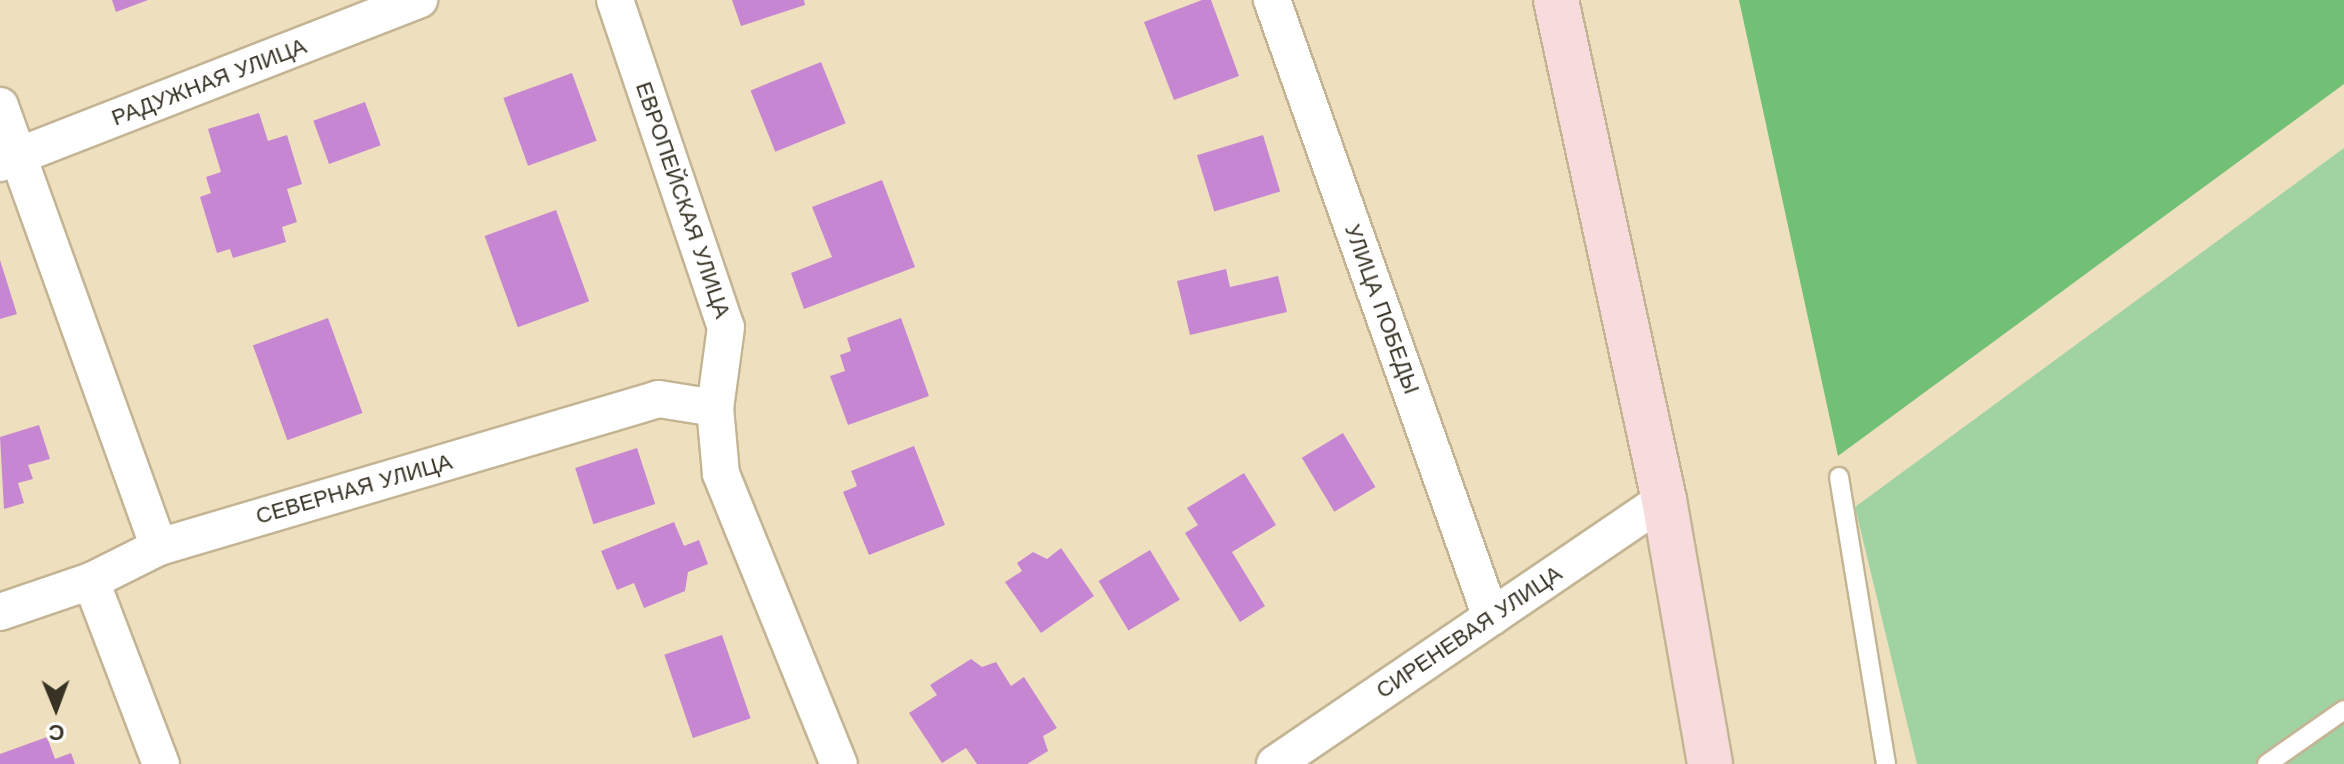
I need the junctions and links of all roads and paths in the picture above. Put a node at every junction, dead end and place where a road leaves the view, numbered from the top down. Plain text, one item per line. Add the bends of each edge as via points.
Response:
1 (419, 0) edge
2 (615, 0) edge
3 (1272, 0) edge
4 (1556, 0) edge
5 (0, 106) edge
6 (10, 159) edge
7 (715, 408) junction
8 (1839, 477) dead end
9 (1664, 500) junction
10 (159, 547) junction
11 (91, 581) junction
12 (0, 612) edge
13 (1491, 617) junction
14 (2344, 710) edge
15 (161, 764) edge
16 (839, 764) edge
17 (1275, 764) edge
18 (1710, 764) edge
19 (1886, 764) edge
20 (2267, 764) edge

1 - 6 street, РАДУЖНАЯ УЛИЦА
2 - 7 street, ЕВРОПЕЙСКАЯ УЛИЦА via 726,327
3 - 13 street, УЛИЦА ПОБЕДЫ
4 - 9 main road
5 - 6 street
6 - 10 street
7 - 10 street, СЕВЕРНАЯ УЛИЦА via 659,399
7 - 16 street, ЕВРОПЕЙСКАЯ УЛИЦА via 721,474
8 - 19 lane
9 - 13 street, СИРЕНЕВАЯ УЛИЦА
9 - 18 main road
10 - 11 street, СЕВЕРНАЯ УЛИЦА
11 - 12 street, СЕВЕРНАЯ УЛИЦА
11 - 15 street
13 - 17 street, СИРЕНЕВАЯ УЛИЦА
14 - 20 lane

